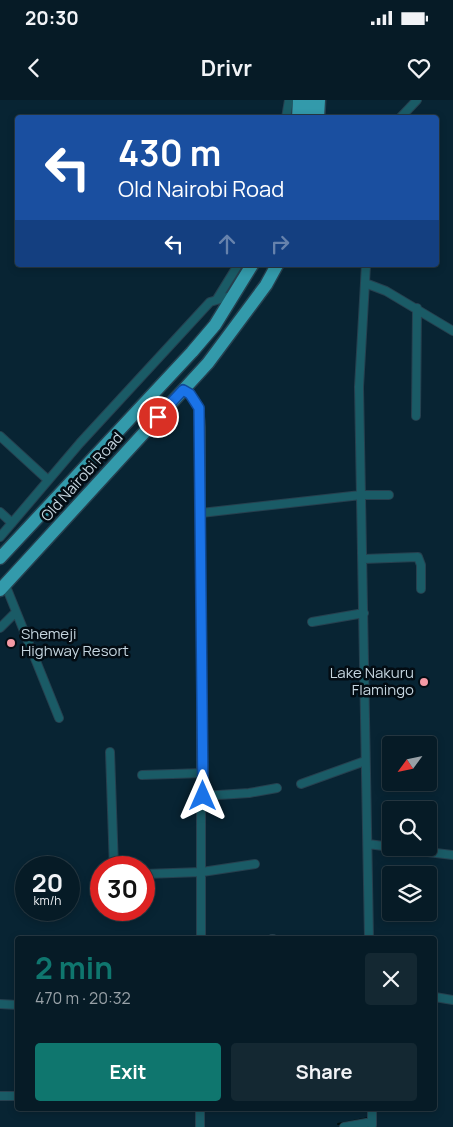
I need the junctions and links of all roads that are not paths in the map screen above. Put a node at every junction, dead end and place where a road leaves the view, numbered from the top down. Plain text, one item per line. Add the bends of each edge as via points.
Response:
1 (289, 100) edge
2 (299, 100) edge
3 (311, 100) edge
4 (319, 100) edge
5 (417, 100) edge
6 (286, 115) edge
7 (298, 115) edge
8 (308, 115) edge
9 (318, 115) edge
10 (403, 115) edge
11 (237, 267) edge
12 (251, 267) edge
13 (276, 267) edge
14 (366, 267) edge
15 (365, 283) junction
16 (235, 295) junction
17 (217, 299) junction
18 (417, 308) junction
19 (453, 331) edge
20 (183, 390) junction
21 (416, 416) dead end
22 (0, 436) edge
23 (48, 480) junction
24 (361, 495) junction
25 (389, 495) dead end
26 (0, 512) edge
27 (200, 513) junction
28 (12, 523) junction
29 (0, 537) edge
30 (0, 558) edge
31 (363, 559) junction
32 (3, 587) edge
33 (421, 588) dead end
34 (16, 612) junction
35 (364, 613) junction
36 (312, 622) dead end
37 (0, 628) edge
38 (58, 718) dead end
39 (110, 752) dead end
40 (365, 761) junction
41 (202, 774) junction
42 (142, 775) dead end
43 (300, 784) dead end
44 (277, 788) dead end
45 (203, 796) junction
46 (368, 844) junction
47 (382, 846) edge
48 (437, 853) edge
49 (453, 855) edge
50 (114, 856) edge
51 (255, 864) dead end
52 (202, 872) junction
53 (155, 874) edge
54 (201, 936) edge
55 (370, 936) edge
56 (437, 997) edge
57 (453, 1000) edge
58 (0, 1004) edge
59 (15, 1005) edge
60 (0, 1096) edge
61 (15, 1096) edge
62 (200, 1111) edge
63 (372, 1111) edge
64 (372, 1125) edge
65 (200, 1127) edge
66 (344, 1127) edge

1 - 6 street
2 - 7 highway
3 - 8 highway
4 - 9 highway
5 - 10 street
11 - 17 street
12 - 16 highway, Old Nairobi Road
13 - 20 highway, Old Nairobi Road via 208,364
14 - 15 street
15 - 18 street
15 - 24 street via 359,387
16 - 17 street
16 - 30 highway, Old Nairobi Road via 186,359
17 - 23 street via 210,302
18 - 19 street
18 - 21 street
20 - 27 street via 190,394 199,408
20 - 32 highway, Old Nairobi Road
22 - 23 street
23 - 28 street
24 - 25 street
24 - 27 street
24 - 31 street
26 - 28 street
27 - 41 street
28 - 29 street
31 - 33 street via 418,557
31 - 35 street
32 - 34 street
34 - 37 street
34 - 38 street
35 - 36 street
35 - 40 street
39 - 50 street
40 - 43 street
40 - 46 street
41 - 42 street
41 - 45 street
44 - 45 street
45 - 52 street
46 - 47 street
46 - 55 street
48 - 49 street
51 - 52 street
52 - 53 street
52 - 54 street
56 - 57 street
58 - 59 street
60 - 61 street
62 - 65 street
63 - 64 street
64 - 66 street

